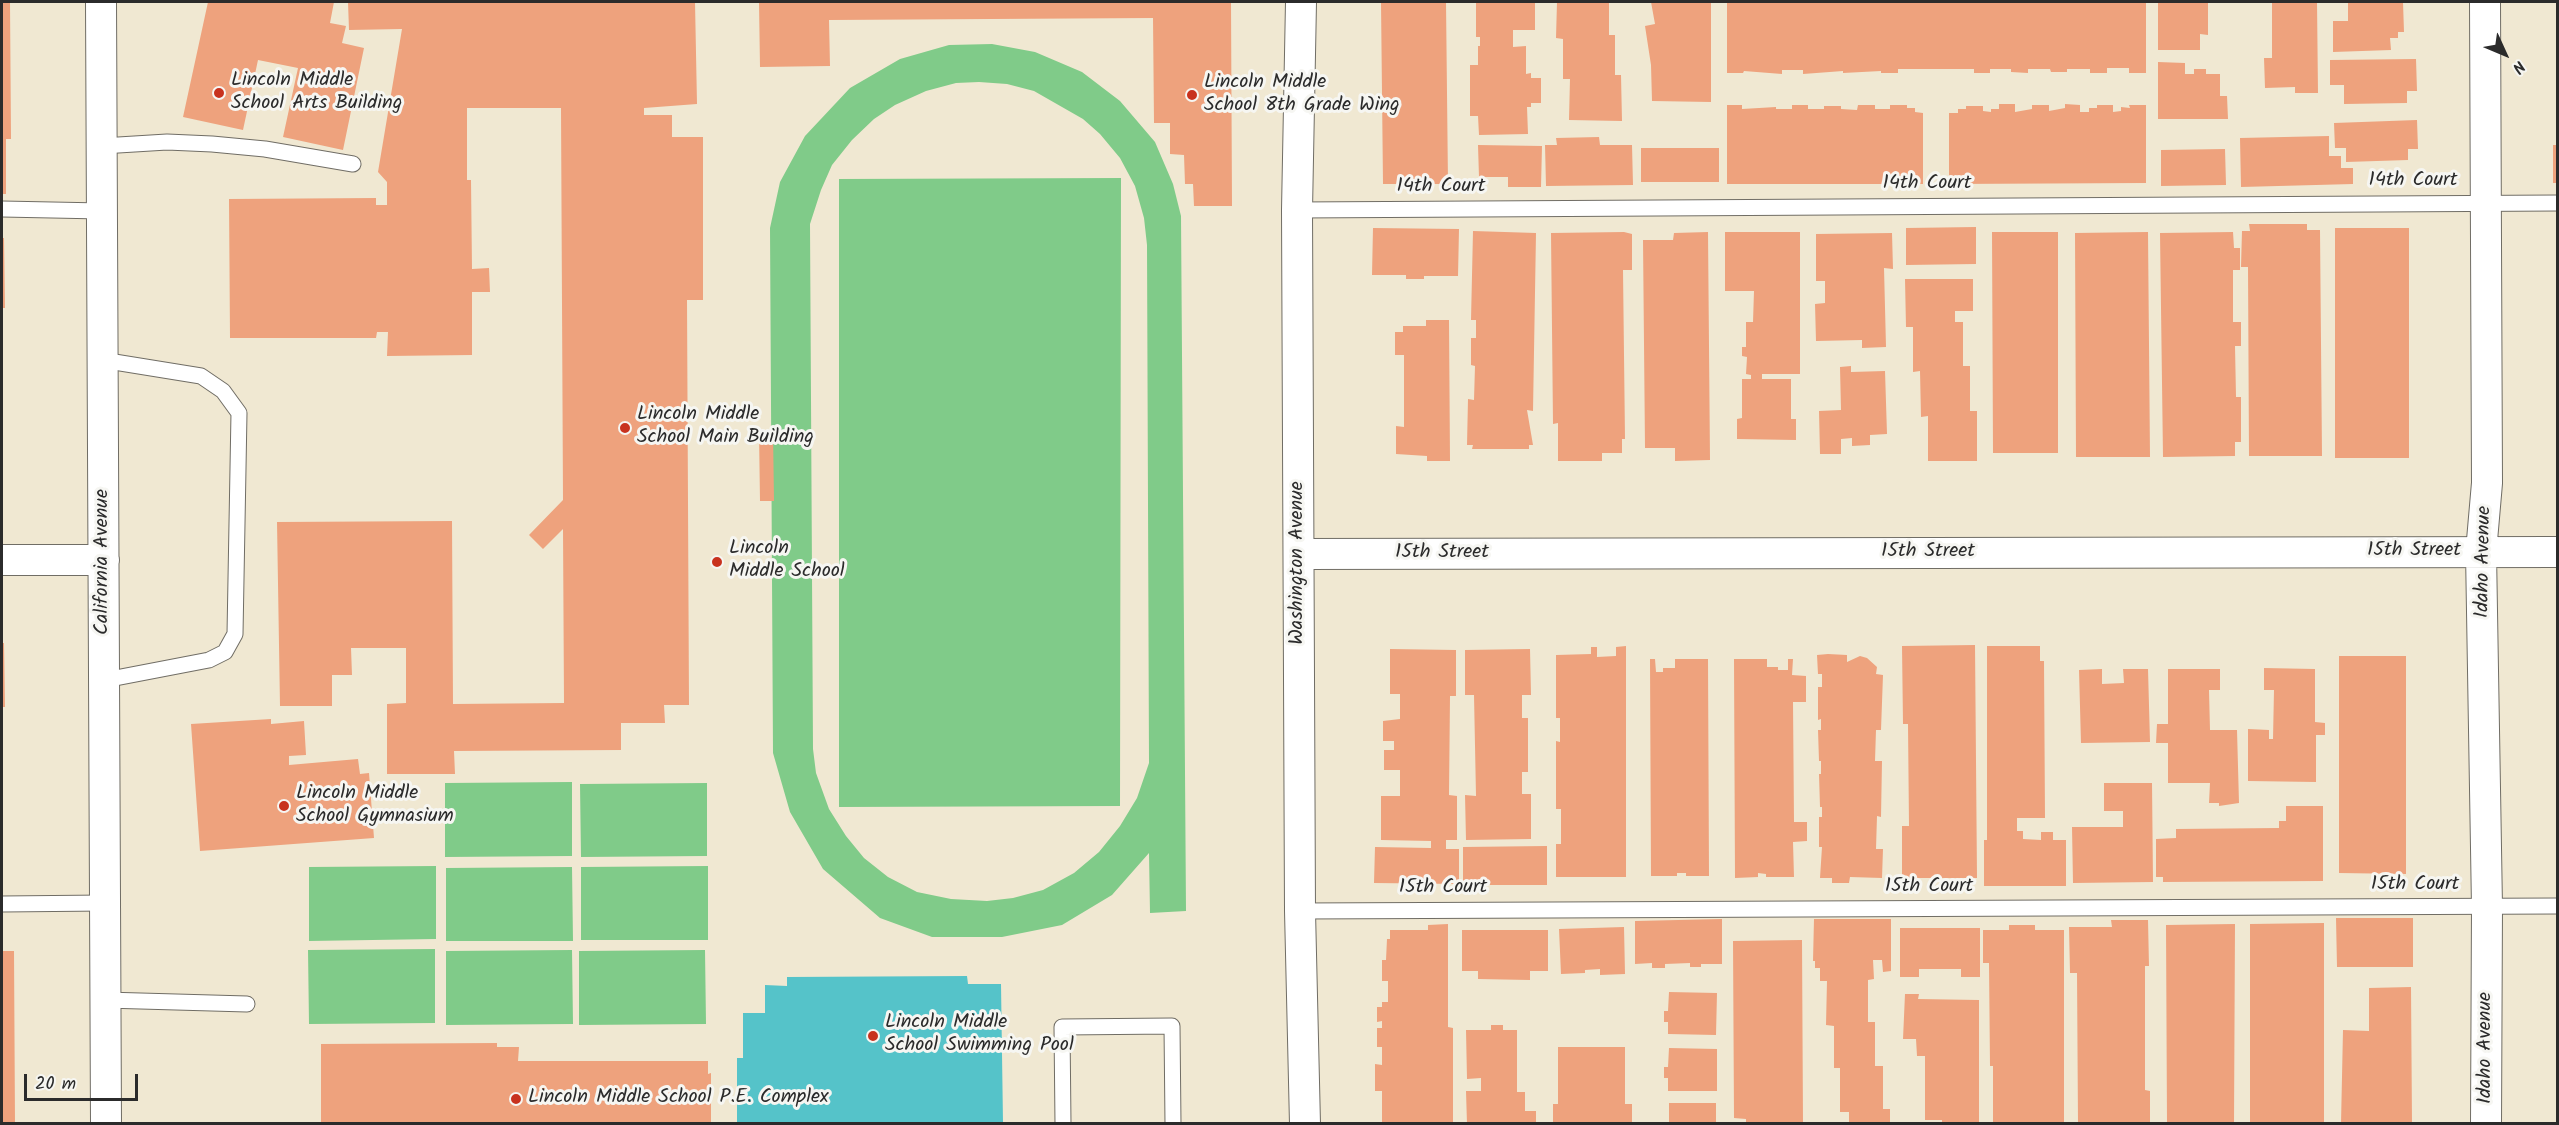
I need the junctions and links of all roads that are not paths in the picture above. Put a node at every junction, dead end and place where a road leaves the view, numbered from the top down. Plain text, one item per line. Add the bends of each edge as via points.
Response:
1 (101, 2) edge
2 (1301, 2) edge
3 (2485, 2) edge
4 (102, 146) junction
5 (353, 164) dead end
6 (2486, 202) junction
7 (2558, 203) edge
8 (2, 209) edge
9 (1297, 210) junction
10 (102, 211) junction
11 (102, 360) junction
12 (2481, 552) junction
13 (2558, 552) edge
14 (1299, 554) junction
15 (2, 560) edge
16 (104, 560) junction
17 (105, 680) junction
18 (105, 903) junction
19 (2, 904) edge
20 (2558, 906) edge
21 (2487, 907) junction
22 (1300, 911) junction
23 (105, 1000) junction
24 (247, 1004) dead end
25 (106, 1124) edge
26 (1063, 1124) edge
27 (1173, 1124) edge
28 (1305, 1124) edge
29 (2486, 1124) edge

1 - 4 street, California Avenue
2 - 9 street, Washington Avenue
3 - 6 street, Idaho Avenue
4 - 5 lane via 212,144
4 - 10 street, California Avenue
6 - 7 lane, 14th Court
6 - 9 lane, 14th Court
6 - 12 street, Idaho Avenue via 2487,483
8 - 10 lane
9 - 14 street, Washington Avenue
10 - 11 street, California Avenue
11 - 16 street, California Avenue
11 - 17 lane via 201,376 223,391 239,413 235,634 225,652 209,660
12 - 13 street, 15th Street
12 - 14 street, 15th Street
12 - 21 street, Idaho Avenue
14 - 22 street, Washington Avenue
15 - 16 street
16 - 17 street, California Avenue
17 - 18 street, California Avenue
18 - 19 lane
18 - 23 street, California Avenue
20 - 21 lane, 15th Court
21 - 22 lane, 15th Court
21 - 29 street, Idaho Avenue
22 - 28 street, Washington Avenue
23 - 24 lane
23 - 25 street, California Avenue
26 - 27 lane via 1062,1028 1172,1026

